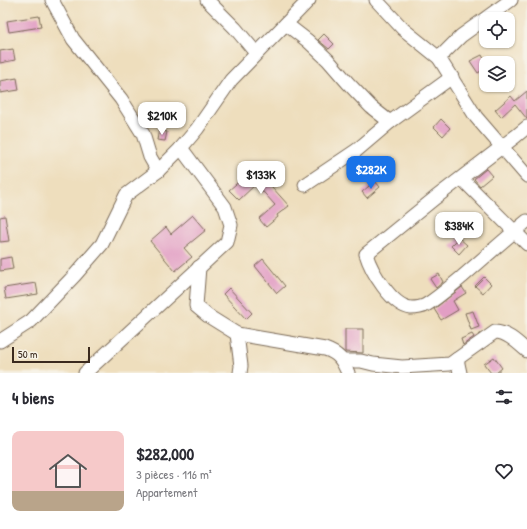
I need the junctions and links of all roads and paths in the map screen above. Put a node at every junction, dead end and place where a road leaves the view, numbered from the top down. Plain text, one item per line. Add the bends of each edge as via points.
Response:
1 (52, 0) edge
2 (207, 0) edge
3 (309, 0) edge
4 (376, 0) edge
5 (511, 0) edge
6 (286, 24) junction
7 (256, 53) junction
8 (439, 58) junction
9 (452, 77) junction
10 (390, 122) junction
11 (527, 127) edge
12 (181, 148) junction
13 (502, 148) junction
14 (158, 171) junction
15 (527, 176) edge
16 (462, 179) junction
17 (305, 185) dead end
18 (527, 220) edge
19 (514, 232) junction
20 (527, 244) edge
21 (199, 267) junction
22 (237, 334) junction
23 (0, 342) edge
24 (527, 350) edge
25 (457, 359) junction
26 (346, 367) edge
27 (87, 372) edge
28 (240, 373) edge
29 (460, 373) edge

1 - 14 street via 73,39 125,105 143,134 150,157
2 - 7 street
3 - 6 street
4 - 8 street via 403,29
5 - 8 street via 461,36
6 - 7 street
6 - 10 street via 308,41 371,107
7 - 12 street via 231,80
8 - 9 street
9 - 10 street
9 - 13 street via 464,100
10 - 17 street via 357,150
11 - 13 street
12 - 14 street
12 - 21 street via 225,207 231,226 227,242
13 - 15 street
13 - 16 street
14 - 23 street via 126,195 102,244 75,275 31,321
16 - 19 street
16 - 19 street via 434,198 366,254 372,270 385,289 402,305 412,308 425,306
18 - 19 street
19 - 20 street
21 - 22 street via 196,306
21 - 27 street
22 - 26 street via 325,349 335,353
22 - 28 street
24 - 25 street via 501,332 495,332
25 - 26 street via 450,364 402,367 361,360
25 - 29 street

